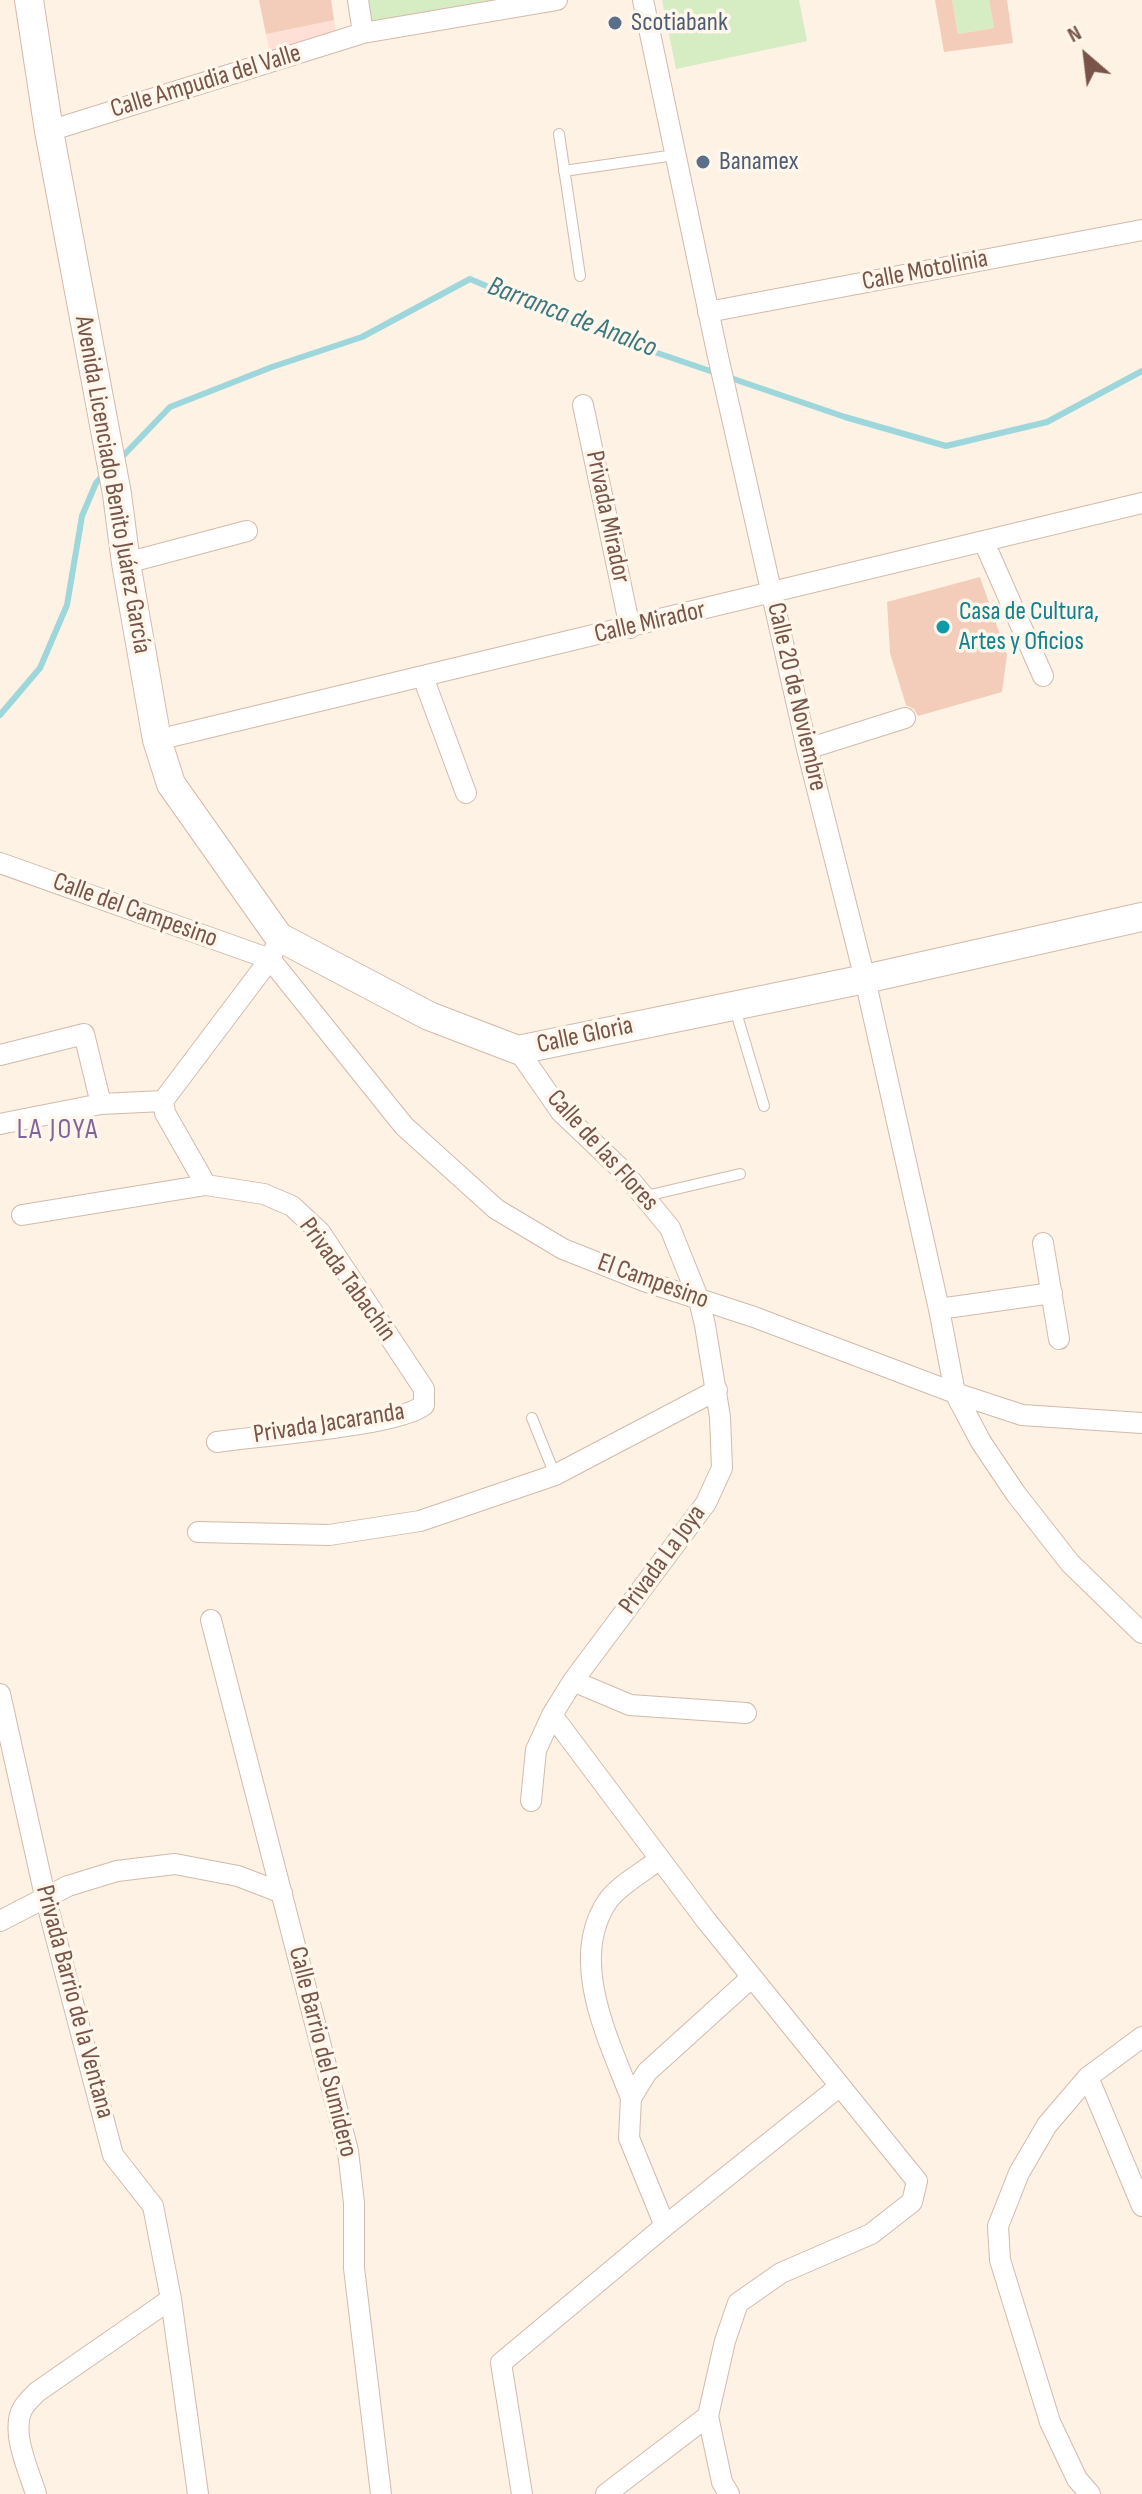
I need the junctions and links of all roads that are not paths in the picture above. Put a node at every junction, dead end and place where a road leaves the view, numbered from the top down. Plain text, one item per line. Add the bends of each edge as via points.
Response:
1 (29, 0) edge
2 (358, 0) edge
3 (557, 0) edge
4 (643, 0) edge
5 (363, 33) junction
6 (49, 131) junction
7 (559, 134) dead end
8 (675, 155) junction
9 (564, 171) junction
10 (1142, 230) edge
11 (580, 276) dead end
12 (708, 312) junction
13 (583, 405) dead end
14 (1142, 503) edge
15 (247, 531) dead end
16 (984, 542) junction
17 (126, 563) junction
18 (771, 594) junction
19 (630, 628) junction
20 (1043, 676) dead end
21 (423, 677) junction
22 (905, 718) dead end
23 (157, 740) junction
24 (807, 749) junction
25 (466, 793) dead end
26 (0, 863) edge
27 (1142, 917) edge
28 (274, 948) junction
29 (865, 979) junction
30 (733, 1004) junction
31 (518, 1050) junction
32 (0, 1055) edge
33 (163, 1101) junction
34 (101, 1104) junction
35 (764, 1106) dead end
36 (0, 1124) edge
37 (740, 1174) dead end
38 (206, 1185) junction
39 (646, 1196) junction
40 (22, 1215) dead end
41 (1043, 1243) dead end
42 (1052, 1293) junction
43 (699, 1300) junction
44 (939, 1309) junction
45 (1059, 1339) dead end
46 (424, 1389) joint
47 (717, 1390) junction
48 (955, 1393) junction
49 (532, 1418) dead end
50 (1142, 1423) edge
51 (217, 1442) dead end
52 (555, 1475) junction
53 (198, 1532) dead end
54 (211, 1620) dead end
55 (1142, 1633) edge
56 (573, 1681) junction
57 (0, 1694) edge
58 (746, 1713) dead end
59 (552, 1715) junction
60 (531, 1801) dead end
61 (660, 1859) junction
62 (282, 1893) junction
63 (45, 1896) junction
64 (0, 1921) edge
65 (752, 1977) junction
66 (1142, 2037) edge
67 (1088, 2077) junction
68 (840, 2086) junction
69 (631, 2098) junction
70 (1142, 2206) edge
71 (665, 2226) junction
72 (171, 2299) junction
73 (708, 2416) junction
74 (36, 2494) edge
75 (198, 2494) edge
76 (381, 2494) edge
77 (522, 2494) edge
78 (606, 2494) edge
79 (729, 2494) edge
80 (1090, 2494) edge

1 - 6 main road, Avenida Licenciado Benito Juárez García
2 - 5 street
3 - 5 street, Calle Ampudia del Valle
4 - 8 street, Calle 20 de Noviembre
5 - 6 street, Calle Ampudia del Valle
6 - 17 main road, Avenida Licenciado Benito Juárez García
7 - 9 lane
8 - 9 lane
8 - 12 street, Calle 20 de Noviembre
9 - 11 lane
10 - 12 street, Calle Motolinia
12 - 18 street, Calle 20 de Noviembre
13 - 19 street, Privada Mirador
14 - 16 street, Calle Mirador
15 - 17 street
16 - 18 street, Calle Mirador
16 - 20 street
17 - 23 main road, Avenida Licenciado Benito Juárez García
18 - 19 street, Calle Mirador
18 - 24 street, Calle 20 de Noviembre
19 - 21 street, Calle Mirador
21 - 23 street, Calle Mirador
21 - 25 street
22 - 24 street
23 - 28 main road, Avenida Licenciado Benito Juárez García via 171,784
24 - 29 street, Calle 20 de Noviembre
26 - 28 street, Calle del Campesino
27 - 29 main road, Calle Gloria
28 - 31 main road, Calle Gloria
28 - 33 street
28 - 43 street, El Campesino via 404,1126 496,1209 563,1249
29 - 30 main road, Calle Gloria
29 - 44 street, Calle 20 de Noviembre
30 - 31 main road, Calle Gloria
30 - 35 lane
31 - 39 street, Calle de las Flores via 561,1112
32 - 34 street via 84,1034
33 - 34 street
33 - 38 street
34 - 36 street
37 - 39 lane
38 - 40 street, Privada Tabachín
38 - 46 street, Privada Tabachín via 264,1194 292,1206 320,1232
39 - 43 street, Calle de las Flores via 670,1228
41 - 42 street
42 - 44 street
42 - 45 street
43 - 47 street, Privada La Joya
43 - 48 street, El Campesino
44 - 48 street, Calle 20 de Noviembre
46 - 51 street, Privada Jacaranda via 424,1405 386,1419
47 - 52 street
47 - 56 street, Privada La Joya via 722,1468 706,1503
48 - 50 street, El Campesino via 1022,1415
48 - 55 street, Calle 20 de Noviembre via 1016,1494 1070,1563
49 - 52 lane
52 - 53 street via 420,1521 329,1535
54 - 62 street, Calle Barrio del Sumidero
56 - 58 street via 630,1705
56 - 59 street, Privada La Joya
57 - 63 street, Privada Barrio de la Ventana
59 - 60 street, Privada La Joya via 536,1750
59 - 61 street
61 - 65 street
61 - 69 street via 608,1899 595,1925 591,1962 599,2014
62 - 63 street via 238,1876 175,1864 117,1871
62 - 76 street, Calle Barrio del Sumidero via 348,2151 354,2268
63 - 64 street
63 - 72 street, Privada Barrio de la Ventana via 113,2155 153,2206
65 - 68 street
65 - 69 street via 647,2072
66 - 67 street
67 - 70 street
67 - 80 street via 1047,2125 1019,2173 998,2226 1000,2260 1050,2422 1077,2479
68 - 71 street
68 - 73 street via 917,2181 912,2202 871,2234 781,2273 738,2303
69 - 71 street via 629,2138
71 - 77 street via 501,2363
72 - 74 street via 27,2402 19,2433
72 - 75 street, Privada Barrio de la Ventana
73 - 78 street
73 - 79 street

